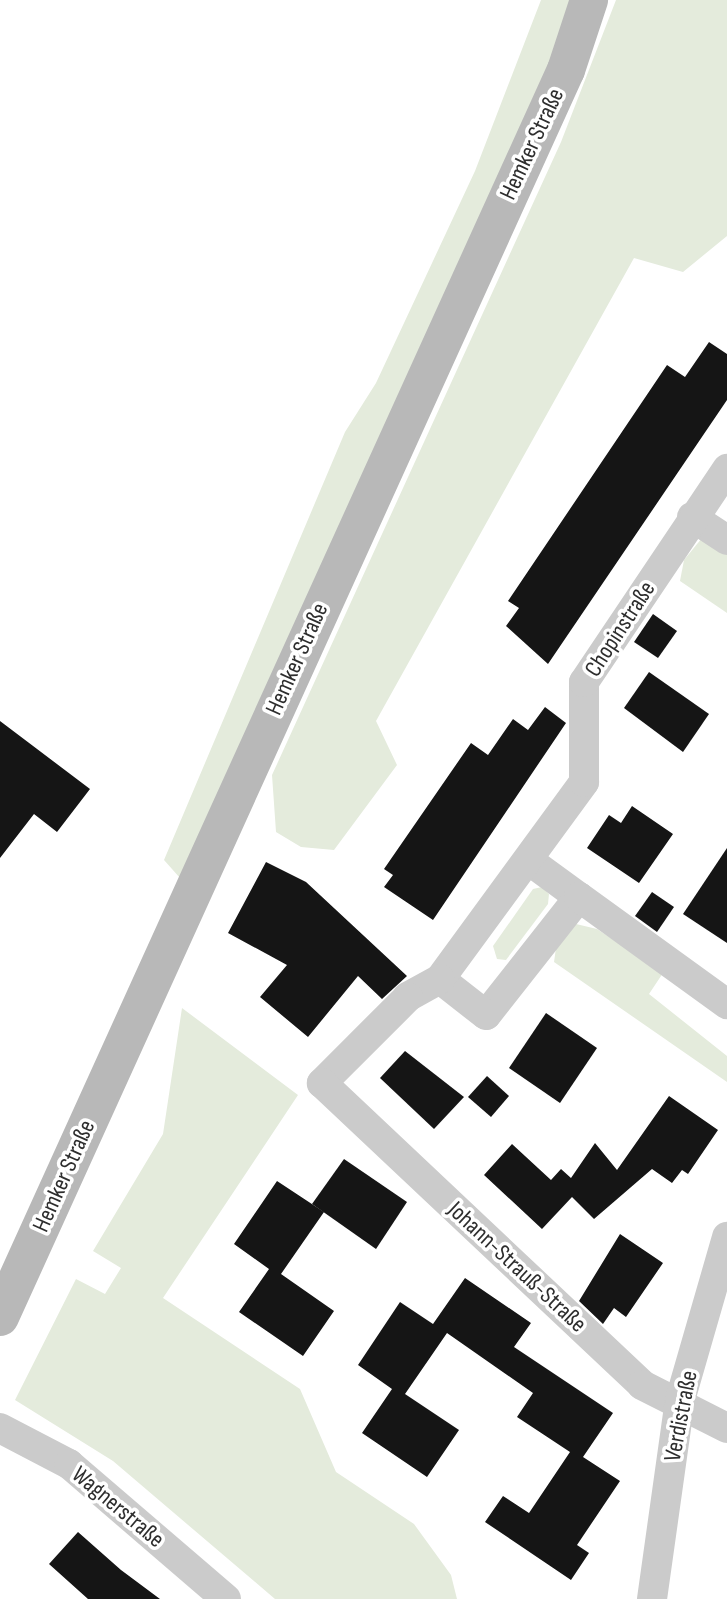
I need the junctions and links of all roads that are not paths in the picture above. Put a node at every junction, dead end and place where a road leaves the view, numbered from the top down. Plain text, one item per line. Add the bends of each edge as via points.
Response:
1 (589, 0) edge
2 (727, 469) edge
3 (692, 517) junction
4 (727, 540) edge
5 (531, 862) junction
6 (579, 897) junction
7 (440, 979) junction
8 (727, 1004) edge
9 (322, 1083) joint
10 (727, 1237) edge
11 (0, 1317) edge
12 (680, 1400) junction
13 (0, 1428) edge
14 (727, 1428) edge
15 (226, 1599) edge
16 (652, 1599) edge

1 - 11 main road, Hemker Straße via 566,70
2 - 3 street, Chopinstraße
3 - 4 street
3 - 5 street, Chopinstraße via 584,682 584,782
5 - 6 street
5 - 7 street, Chopinstraße
6 - 7 street via 486,1015
6 - 8 street
7 - 9 street, Chopinstraße via 408,997
9 - 12 street, Johann-Strauß-Straße via 642,1385
10 - 12 street, Verdistraße
12 - 14 street, Johann-Strauß-Straße
12 - 16 street, Verdistraße
13 - 15 street, Wagnerstraße via 69,1464

